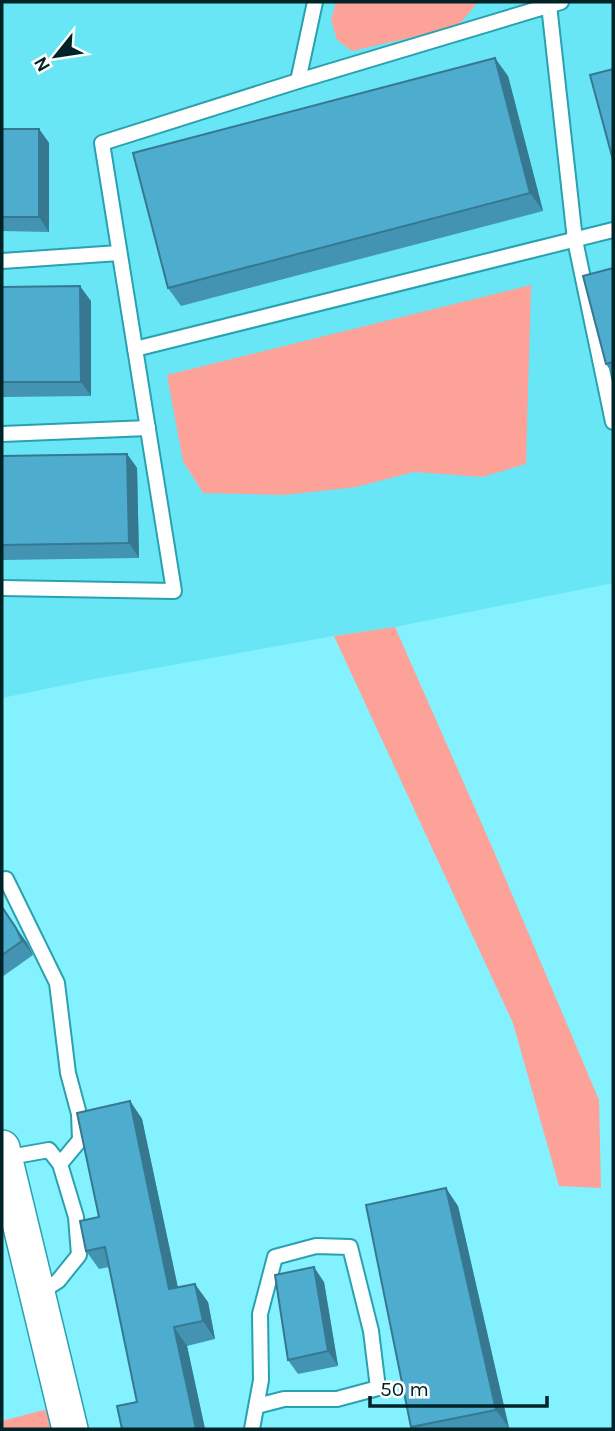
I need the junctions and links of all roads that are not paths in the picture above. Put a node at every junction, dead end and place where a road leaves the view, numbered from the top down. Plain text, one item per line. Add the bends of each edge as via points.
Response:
1 (315, 2) edge
2 (555, 4) edge
3 (298, 81) junction
4 (613, 230) edge
5 (575, 240) junction
6 (120, 253) junction
7 (2, 261) edge
8 (135, 349) junction
9 (613, 422) edge
10 (148, 428) junction
11 (2, 434) edge
12 (2, 588) edge
13 (6, 879) dead end
14 (3, 1153) edge
15 (60, 1164) junction
16 (37, 1294) junction
17 (257, 1406) junction
18 (70, 1429) edge
19 (252, 1429) edge

1 - 3 lane
2 - 3 lane
2 - 5 lane
3 - 6 lane via 102,143
4 - 5 lane
5 - 8 lane
5 - 9 lane
6 - 7 lane
6 - 8 lane
8 - 10 lane
10 - 11 lane
10 - 12 lane via 173,591
13 - 15 lane via 57,983 80,1140
14 - 15 lane via 50,1150
14 - 16 street
15 - 16 lane via 76,1217 79,1255 58,1281
16 - 18 street
17 - 17 lane via 260,1314 275,1257 316,1246 350,1247 372,1331 378,1388 337,1399 284,1399
17 - 19 lane

